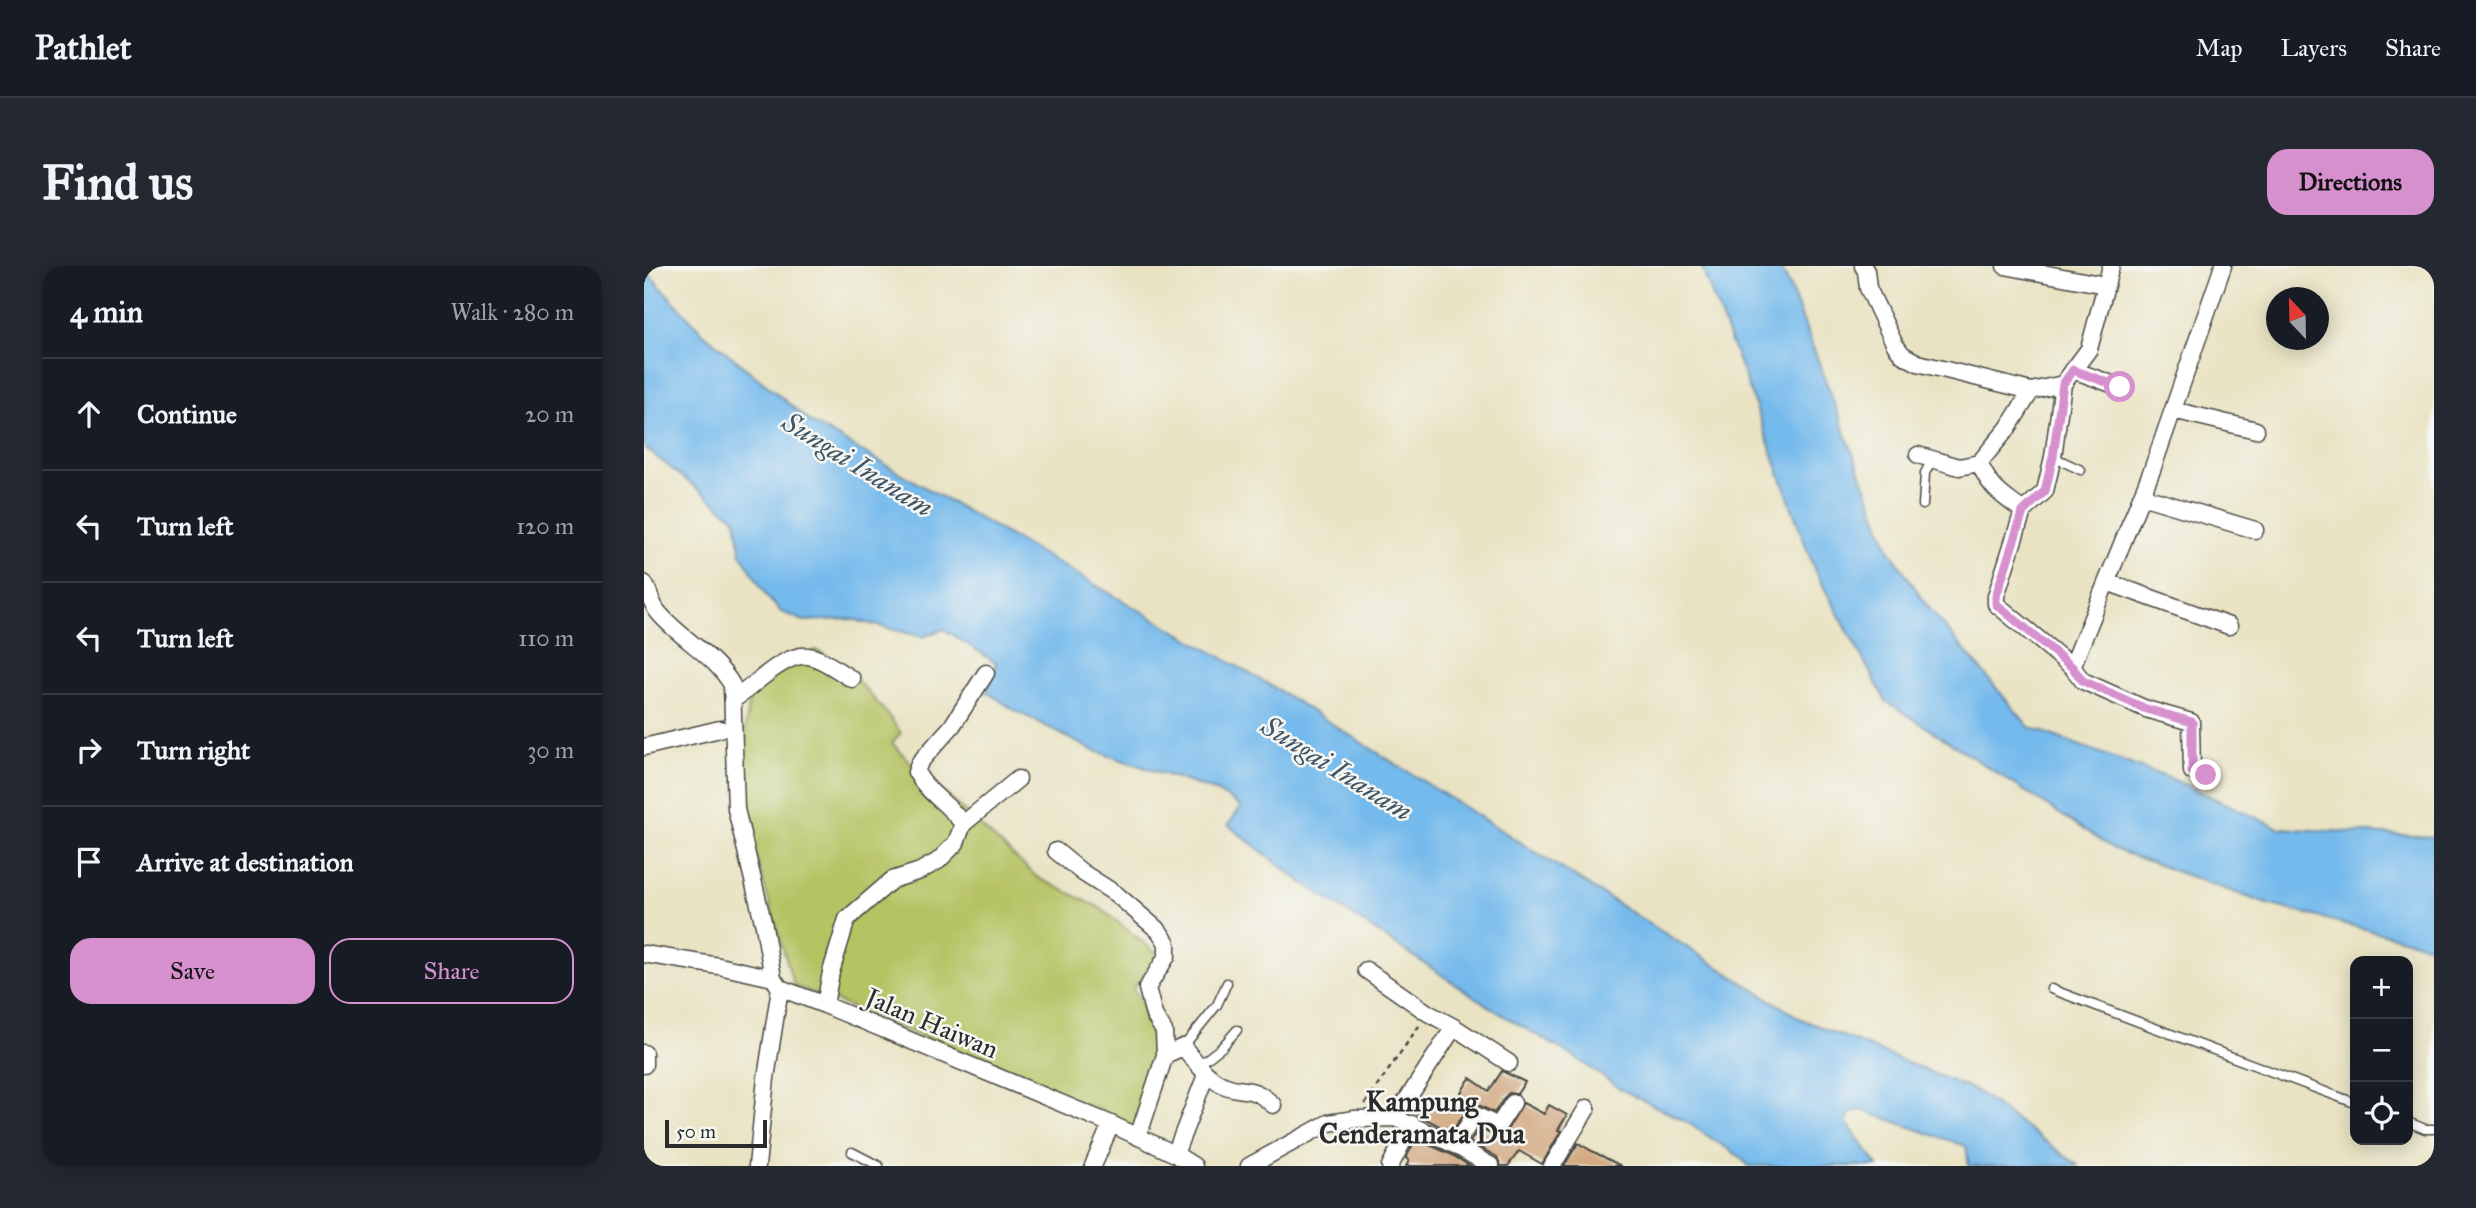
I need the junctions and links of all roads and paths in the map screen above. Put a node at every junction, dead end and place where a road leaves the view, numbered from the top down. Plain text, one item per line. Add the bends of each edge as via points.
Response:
1 (1863, 266) edge
2 (2005, 266) edge
3 (2111, 266) edge
4 (2223, 266) edge
5 (2105, 285) junction
6 (2073, 370) junction
7 (2063, 384) junction
8 (2120, 387) dead end
9 (2031, 391) junction
10 (2173, 410) junction
11 (2256, 430) dead end
12 (1925, 457) joint
13 (2053, 457) junction
14 (1979, 463) junction
15 (2081, 470) dead end
16 (2141, 496) junction
17 (1923, 505) dead end
18 (2023, 512) junction
19 (2255, 530) dead end
20 (2107, 582) junction
21 (644, 583) edge
22 (650, 614) edge
23 (2229, 626) dead end
24 (2072, 667) junction
25 (986, 673) dead end
26 (852, 679) dead end
27 (733, 700) junction
28 (720, 729) dead end
29 (644, 747) edge
30 (2206, 775) dead end
31 (1018, 779) dead end
32 (963, 824) junction
33 (1056, 851) dead end
34 (644, 954) edge
35 (1366, 970) dead end
36 (776, 983) junction
37 (1227, 983) dead end
38 (2051, 989) dead end
39 (825, 1004) junction
40 (1428, 1013) junction
41 (1454, 1027) junction
42 (1237, 1030) dead end
43 (1183, 1047) junction
44 (644, 1053) edge
45 (1165, 1055) junction
46 (1509, 1063) dead end
47 (644, 1065) edge
48 (1202, 1070) junction
49 (2350, 1101) edge
50 (1513, 1102) dead end
51 (1273, 1105) dead end
52 (1587, 1108) dead end
53 (1395, 1118) junction
54 (1355, 1119) junction
55 (1111, 1124) junction
56 (1412, 1124) junction
57 (2413, 1124) edge
58 (2434, 1129) edge
59 (1138, 1137) junction
60 (1455, 1145) junction
61 (852, 1152) dead end
62 (1175, 1154) junction
63 (757, 1166) edge
64 (879, 1166) edge
65 (1093, 1166) edge
66 (1194, 1166) edge
67 (1249, 1166) edge
68 (1390, 1166) edge
69 (1491, 1166) edge
70 (1552, 1166) edge

1 - 9 street via 1868,288 1903,355 1918,363
2 - 5 street
3 - 5 street
4 - 10 street
5 - 6 street via 2088,349
6 - 7 street
6 - 8 street
7 - 9 street
7 - 13 street
9 - 14 street
10 - 11 street
10 - 16 street
12 - 14 street via 1959,467
12 - 17 lane
13 - 15 lane
13 - 18 street via 2045,491
14 - 18 street via 1989,484
16 - 19 street
16 - 20 street
18 - 24 street via 1996,604
20 - 23 street
20 - 24 street
21 - 22 street
22 - 27 street via 724,671
24 - 30 street via 2083,681 2146,709 2192,722 2192,771
25 - 32 street via 916,772 926,789
26 - 27 street via 801,655 779,664
27 - 36 street via 736,808
28 - 29 street
31 - 32 street
32 - 39 street via 956,843 938,861 892,880 847,919
33 - 45 street via 1116,894 1167,943 1167,956 1147,988 1164,1031
34 - 36 street, Jalan Haiwan via 719,966
35 - 40 street
36 - 39 street, Jalan Haiwan
36 - 63 street
37 - 43 lane via 1217,1005
38 - 49 lane
39 - 55 street, Jalan Haiwan
40 - 41 street
40 - 54 path
41 - 46 street
41 - 53 street
42 - 48 lane
43 - 45 street
43 - 48 street
44 - 47 street
45 - 59 street
48 - 51 street via 1224,1086 1261,1093
48 - 62 street
50 - 60 street via 1498,1126 1475,1115
52 - 70 street
53 - 54 street
53 - 56 street
54 - 67 street via 1328,1124
55 - 59 street, Jalan Haiwan
55 - 65 street
56 - 60 street
56 - 68 street
57 - 58 lane
59 - 62 street, Jalan Haiwan
60 - 69 street
61 - 64 lane
62 - 66 street, Jalan Haiwan

